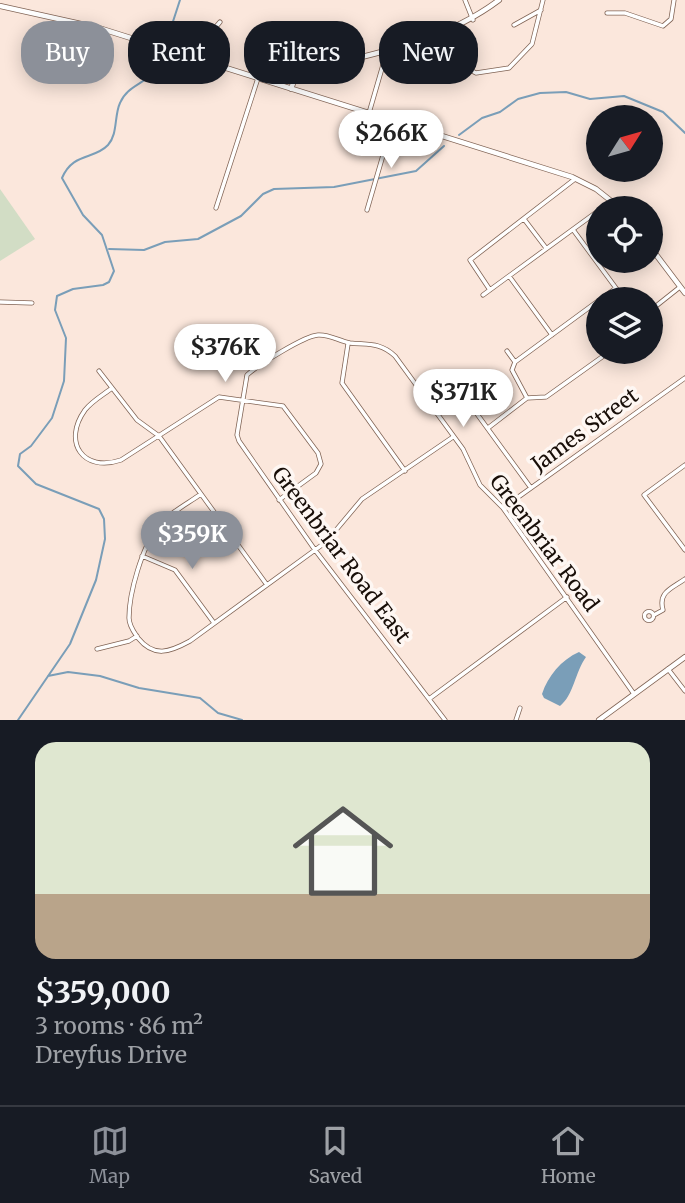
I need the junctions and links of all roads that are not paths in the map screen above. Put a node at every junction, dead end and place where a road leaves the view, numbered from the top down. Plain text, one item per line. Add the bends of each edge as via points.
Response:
1 (465, 0) edge
2 (499, 0) edge
3 (543, 0) edge
4 (674, 0) edge
5 (0, 6) edge
6 (541, 10) junction
7 (607, 13) dead end
8 (473, 20) joint
9 (514, 24) dead end
10 (128, 38) edge
11 (379, 53) edge
12 (478, 73) edge
13 (379, 78) edge
14 (256, 84) edge
15 (276, 84) edge
16 (291, 89) junction
17 (368, 114) junction
18 (393, 121) junction
19 (576, 178) junction
20 (604, 196) edge
21 (216, 208) dead end
22 (367, 210) dead end
23 (524, 219) junction
24 (586, 220) edge
25 (573, 230) junction
26 (547, 249) junction
27 (663, 264) edge
28 (509, 276) junction
29 (615, 287) edge
30 (680, 287) junction
31 (489, 290) junction
32 (685, 293) edge
33 (483, 295) dead end
34 (663, 300) edge
35 (0, 302) edge
36 (32, 303) dead end
37 (586, 310) edge
38 (552, 335) junction
39 (348, 343) junction
40 (507, 351) dead end
41 (515, 362) junction
42 (592, 364) edge
43 (99, 371) dead end
44 (685, 378) edge
45 (453, 381) dead end
46 (112, 388) junction
47 (527, 398) junction
48 (242, 399) junction
49 (488, 428) junction
50 (159, 436) junction
51 (453, 436) junction
52 (685, 465) edge
53 (405, 471) junction
54 (531, 488) junction
55 (201, 494) junction
56 (279, 500) junction
57 (502, 508) junction
58 (315, 550) junction
59 (685, 550) edge
60 (142, 556) junction
61 (685, 579) edge
62 (267, 585) junction
63 (567, 597) junction
64 (654, 615) dead end
65 (214, 623) junction
66 (137, 636) junction
67 (97, 649) dead end
68 (685, 657) edge
69 (668, 669) junction
70 (685, 691) edge
71 (635, 694) junction
72 (429, 699) junction
73 (520, 708) dead end
74 (601, 719) edge
75 (445, 720) edge
76 (516, 720) edge

1 - 8 street
2 - 8 street
3 - 6 street
4 - 7 street via 671,19 663,26 625,13
5 - 10 street
6 - 9 street
6 - 12 street via 532,44 509,68
11 - 16 street via 304,71
13 - 17 street
14 - 21 street
15 - 16 street
16 - 17 street
17 - 18 street
18 - 19 street
18 - 22 street
19 - 20 street
19 - 23 street
23 - 26 street
23 - 31 street via 470,262
24 - 25 street
25 - 26 street
25 - 29 street
26 - 28 street
27 - 30 street
28 - 31 street
28 - 38 street
30 - 32 street
30 - 34 street
31 - 33 street
35 - 36 street
37 - 38 street
38 - 41 street
39 - 48 street, Greenbriar Road via 319,335 306,340 249,373
39 - 51 street, Greenbriar Road via 386,349
39 - 53 street via 344,386
40 - 41 street
41 - 47 street via 512,370
42 - 47 street via 546,397
43 - 46 street
44 - 54 street, James Street
45 - 49 street
46 - 50 street via 137,420
46 - 50 street via 82,416 76,444 81,456 113,463
47 - 49 street
48 - 50 street via 219,397
48 - 56 street, Greenbriar Road East via 239,441
48 - 56 street via 283,406 320,456 316,473
49 - 54 street
50 - 55 street
51 - 53 street
51 - 57 street, Greenbriar Road via 480,485
52 - 59 street via 644,495
53 - 58 street via 356,504
54 - 57 street, James Street
55 - 60 street via 159,525
55 - 62 street
56 - 58 street, Greenbriar Road East
57 - 63 street, Greenbriar Road
58 - 62 street
58 - 72 street, Greenbriar Road East
60 - 65 street via 175,570
60 - 66 street via 129,618
61 - 64 street via 663,595 663,610
62 - 65 street
63 - 71 street, Greenbriar Road
63 - 72 street
65 - 66 street via 190,641 163,652 149,649
66 - 67 street
68 - 69 street
69 - 70 street
69 - 71 street
71 - 74 street
72 - 75 street, Greenbriar Road East
73 - 76 street

